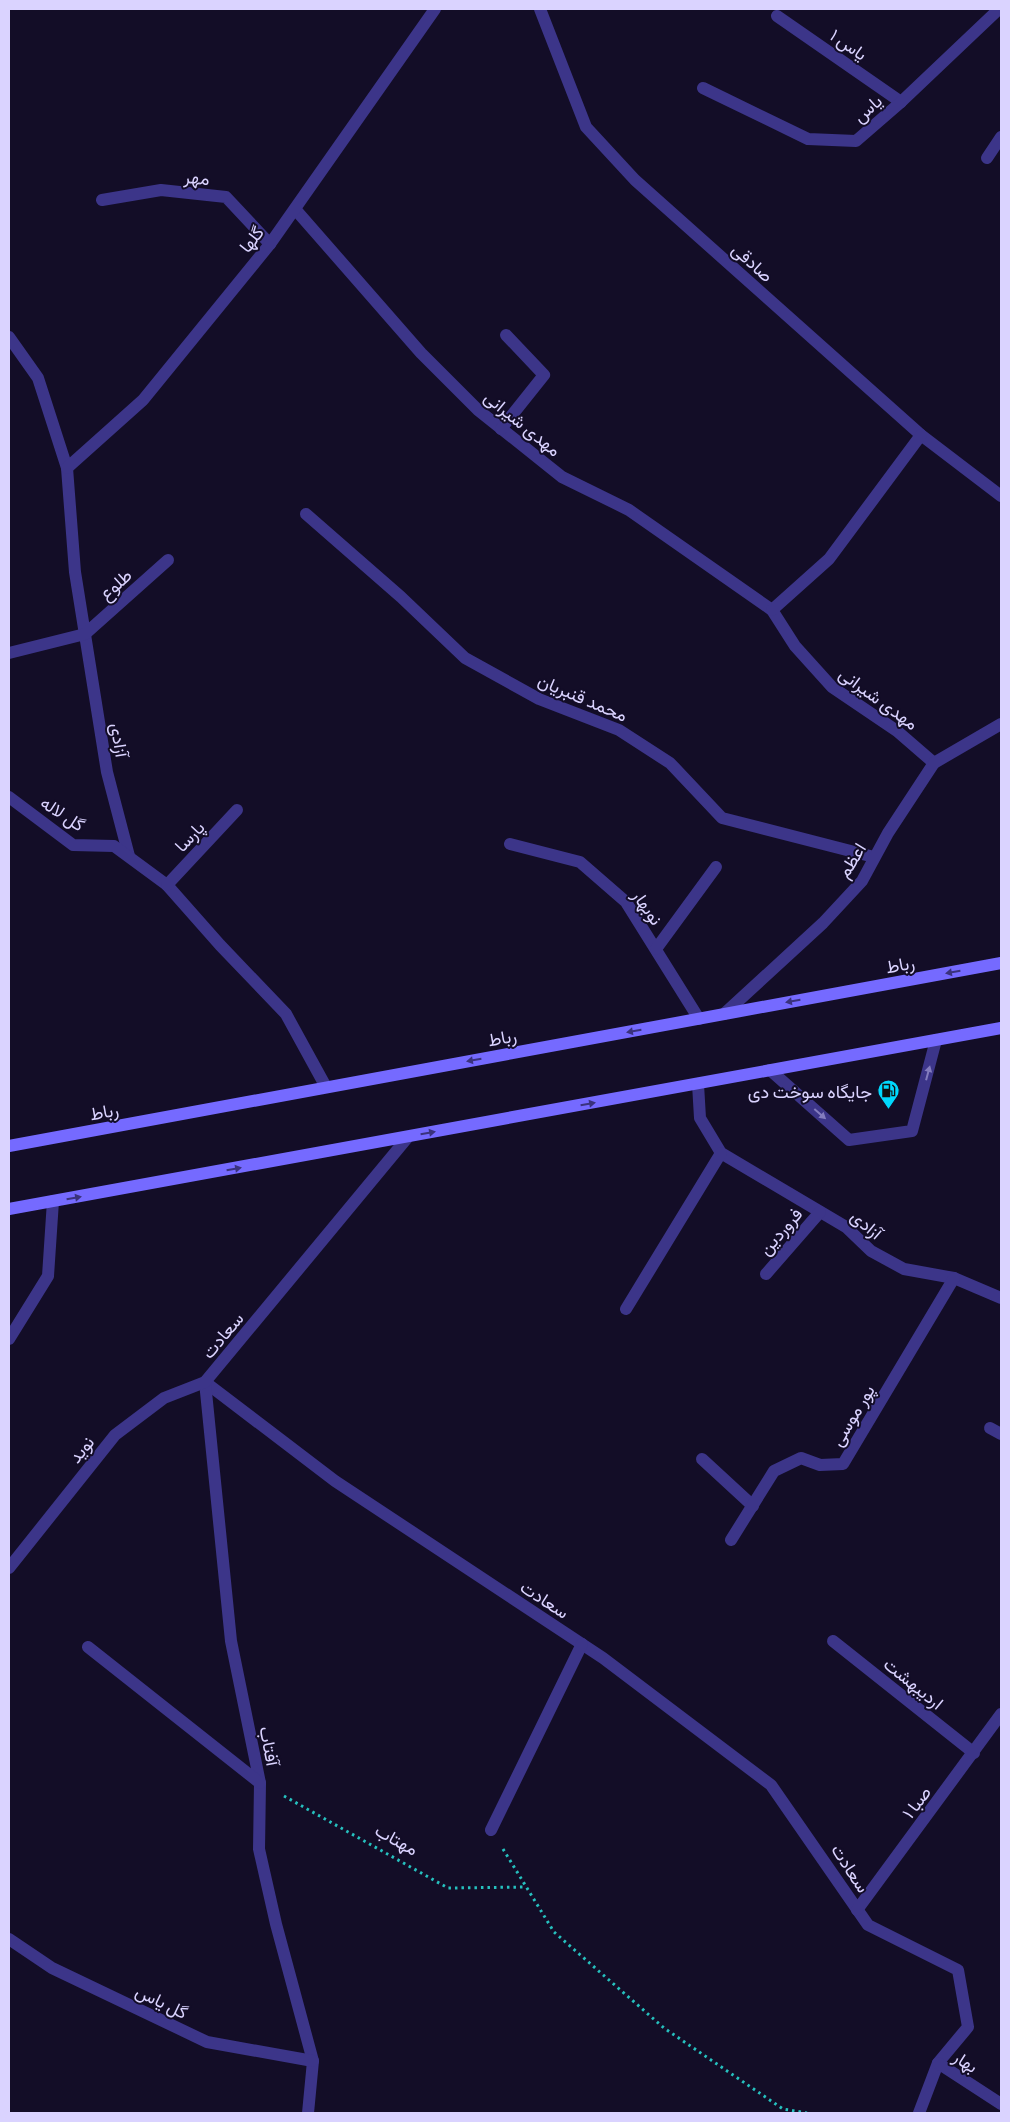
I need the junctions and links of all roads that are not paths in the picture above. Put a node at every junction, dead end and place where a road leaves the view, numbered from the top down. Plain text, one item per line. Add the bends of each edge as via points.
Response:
1 (435, 9) edge
2 (540, 9) edge
3 (999, 9) edge
4 (777, 16) dead end
5 (702, 88) dead end
6 (901, 102) junction
7 (1001, 137) edge
8 (987, 158) dead end
9 (102, 200) dead end
10 (295, 209) junction
11 (270, 244) junction
12 (506, 335) dead end
13 (9, 337) edge
14 (501, 429) junction
15 (921, 435) junction
16 (67, 468) junction
17 (1001, 496) edge
18 (306, 514) dead end
19 (168, 560) dead end
20 (772, 610) junction
21 (85, 634) junction
22 (9, 653) edge
23 (1001, 724) edge
24 (934, 763) junction
25 (9, 796) edge
26 (237, 810) dead end
27 (510, 844) dead end
28 (129, 856) junction
29 (874, 857) junction
30 (716, 867) dead end
31 (167, 885) junction
32 (656, 949) junction
33 (1001, 963) edge
34 (724, 1014) junction
35 (699, 1019) junction
36 (1001, 1028) edge
37 (936, 1040) junction
38 (770, 1070) junction
39 (698, 1084) junction
40 (326, 1087) junction
41 (408, 1137) junction
42 (9, 1146) edge
43 (721, 1153) junction
44 (54, 1201) junction
45 (9, 1209) edge
46 (820, 1212) junction
47 (766, 1274) dead end
48 (954, 1278) junction
49 (1001, 1298) edge
50 (626, 1308) dead end
51 (9, 1339) edge
52 (205, 1382) junction
53 (702, 1459) dead end
54 (753, 1506) junction
55 (731, 1540) dead end
56 (9, 1568) edge
57 (833, 1641) dead end
58 (582, 1644) junction
59 (88, 1647) dead end
60 (1001, 1714) edge
61 (974, 1753) junction
62 (260, 1783) junction
63 (491, 1830) road end
64 (857, 1910) junction
65 (9, 1939) edge
66 (313, 2061) junction
67 (938, 2063) junction
68 (1001, 2104) edge
69 (308, 2113) edge
70 (919, 2113) edge

1 - 10 street, گلها
2 - 15 street, صادقی via 586,127 635,180
3 - 6 street, یاس
4 - 6 street, یاس ۱
5 - 6 street, یاس via 808,139 856,141
7 - 8 street
9 - 11 street, مهر via 161,190 226,197
10 - 11 street, گلها
10 - 14 street, مهدی شیرانی via 421,353
11 - 16 street, گلها via 143,400
12 - 14 street via 544,375
13 - 16 street, آزادی via 38,378
14 - 20 street, مهدی شیرانی via 562,478 629,510
15 - 17 street, صادقی
15 - 20 street via 829,559
16 - 21 street, آزادی via 75,572
18 - 29 street, محمد قنبریان via 465,658 540,699 619,730 670,763 722,818
19 - 21 street, طلوع
20 - 24 street, مهدی شیرانی via 795,646 832,687 897,731
21 - 22 street
21 - 28 street, آزادی via 107,772
23 - 24 street, اعظم
24 - 29 street, اعظم
25 - 28 street, گل لاله via 73,845 114,846
26 - 31 street, پارسا
27 - 32 street, نوبهار via 580,862 626,902
28 - 31 street
29 - 34 street, اعظم via 862,881 823,923
30 - 32 street
31 - 40 street via 286,1014
32 - 35 street, نوبهار
33 -> 34 main road, رباط
34 - 35 main road, رباط
35 -> 40 main road, رباط
36 - 37 main road
37 - 38 main road
38 -> 37 street via 849,1140 912,1131
38 - 39 main road
41 -> 39 main road
39 - 43 street, آزادی via 700,1118
40 - 42 main road, رباط
44 -> 41 main road
41 - 52 street, سعادت
43 - 46 street, آزادی
43 - 50 street
44 - 45 main road
44 - 51 street via 48,1276
46 - 47 street, فروردین
46 - 48 street, آزادی via 846,1227 871,1251 904,1269
48 - 49 street, آزادی
48 - 54 street, پور موسی via 843,1464 820,1464 801,1458 774,1472
52 - 56 street, نوید via 164,1398 115,1435
52 - 58 street, سعادت via 336,1481
52 - 62 street, آفتاب via 231,1641
53 - 54 street
54 - 55 street, پور موسی
57 - 61 street, اردیبهشت
58 - 63 street
58 - 64 street, سعادت via 771,1785
59 - 62 street
60 - 61 street, صبا ۱
61 - 64 street, صبا ۱
62 - 66 street, آفتاب via 260,1850 276,1924
64 - 67 street, سعادت via 868,1925 958,1970 968,2027
65 - 66 street, گل یاس via 52,1968 207,2042
66 - 69 street, آفتاب
67 - 68 street, بهار
67 - 70 street, سعادت

